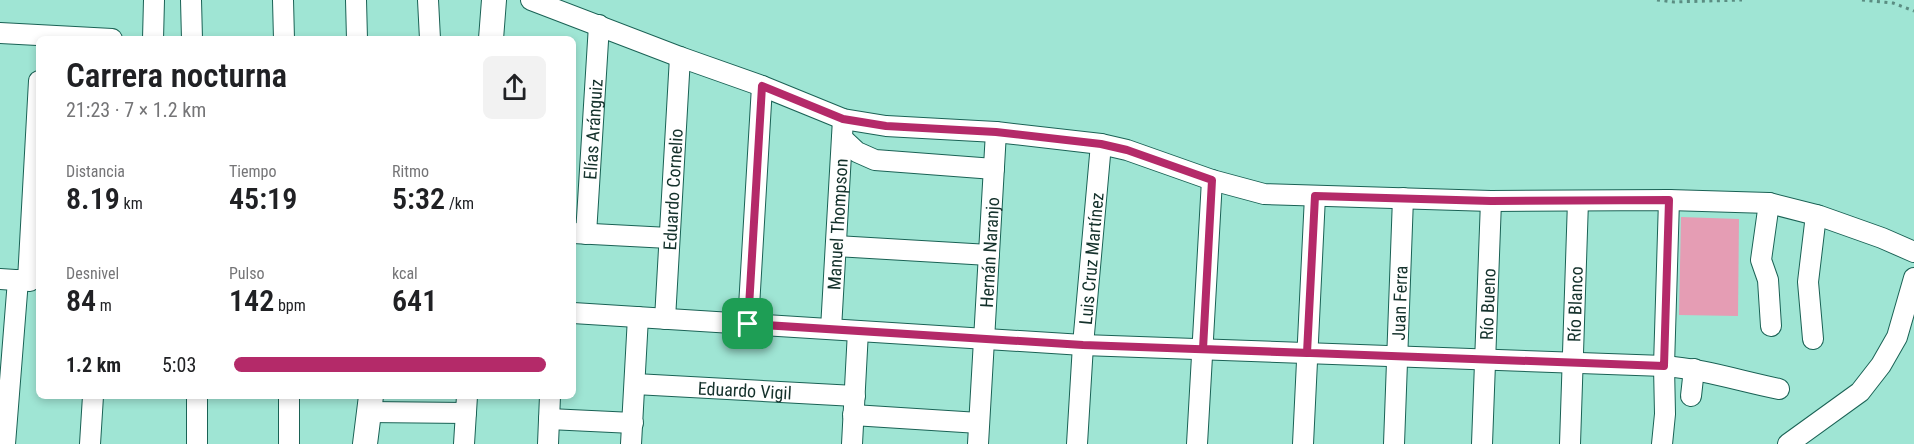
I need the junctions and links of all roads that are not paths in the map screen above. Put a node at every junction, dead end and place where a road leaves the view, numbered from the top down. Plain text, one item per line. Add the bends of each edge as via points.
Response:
1 (154, 0) edge
2 (191, 0) edge
3 (283, 0) edge
4 (356, 0) edge
5 (428, 0) edge
6 (494, 0) edge
7 (531, 0) edge
8 (599, 25) junction
9 (0, 33) edge
10 (153, 36) edge
11 (192, 36) edge
12 (284, 36) edge
13 (357, 36) edge
14 (429, 36) edge
15 (491, 36) edge
16 (36, 37) edge
17 (680, 57) junction
18 (762, 86) junction
19 (36, 114) edge
20 (843, 128) junction
21 (996, 132) junction
22 (1101, 144) junction
23 (994, 169) junction
24 (1212, 180) junction
25 (1315, 196) junction
26 (1403, 198) junction
27 (1669, 200) junction
28 (1491, 201) junction
29 (1578, 201) junction
30 (1769, 203) junction
31 (1816, 215) junction
32 (579, 233) edge
33 (669, 238) junction
34 (836, 246) junction
35 (1914, 252) edge
36 (989, 255) junction
37 (1914, 278) edge
38 (21, 280) edge
39 (576, 314) edge
40 (639, 317) junction
41 (665, 319) junction
42 (748, 324) junction
43 (1771, 326) dead end
44 (831, 329) junction
45 (858, 331) junction
46 (984, 339) junction
47 (1813, 339) dead end
48 (1083, 345) junction
49 (1203, 349) junction
50 (1307, 353) junction
51 (1397, 356) junction
52 (1485, 359) junction
53 (1573, 362) junction
54 (1664, 366) junction
55 (1694, 369) junction
56 (635, 384) junction
57 (1779, 389) dead end
58 (1691, 396) dead end
59 (93, 399) edge
60 (196, 399) edge
61 (289, 399) edge
62 (550, 399) edge
63 (369, 404) edge
64 (466, 405) edge
65 (854, 405) junction
66 (549, 419) junction
67 (633, 423) junction
68 (979, 423) junction
69 (4, 444) edge
70 (90, 444) edge
71 (197, 444) edge
72 (289, 444) edge
73 (365, 444) edge
74 (464, 444) edge
75 (548, 444) edge
76 (632, 444) edge
77 (852, 444) edge
78 (978, 444) edge
79 (1077, 444) edge
80 (1197, 444) edge
81 (1303, 444) edge
82 (1394, 444) edge
83 (1482, 444) edge
84 (1570, 444) edge
85 (1662, 444) edge
86 (1788, 444) edge

1 - 10 street
2 - 11 street
3 - 12 street
4 - 13 street
5 - 14 street
6 - 15 main road
7 - 8 street
8 - 17 street
8 - 32 street, Elías Aránguiz
9 - 16 street
17 - 18 street
17 - 33 street, Eduardo Cornelio
18 - 20 street
18 - 42 street
19 - 38 street
20 - 21 street via 886,126
20 - 23 street via 857,152 875,160
20 - 34 street, Manuel Thompson
21 - 22 street
21 - 23 street, Hernán Naranjo
22 - 24 street
22 - 48 street, Luis Cruz Martínez
23 - 36 street, Hernán Naranjo
24 - 25 street via 1264,194
24 - 49 street
25 - 26 street
25 - 50 street
26 - 28 street
26 - 51 street, Juan Ferra
27 - 29 street
27 - 30 street
27 - 54 street
28 - 29 street
28 - 52 street, Río Bueno
29 - 53 street, Río Blanco
30 - 31 street
30 - 43 street via 1761,260 1768,280
31 - 35 street
31 - 47 street via 1808,282
32 - 33 street
33 - 41 street, Eduardo Cornelio
34 - 36 street
34 - 44 street, Manuel Thompson
36 - 46 street, Hernán Naranjo
37 - 86 street via 1897,337 1881,365 1860,392
38 - 69 street
39 - 40 street
40 - 41 street
40 - 56 street
41 - 42 street
42 - 44 street
44 - 45 street
45 - 46 street
45 - 65 street
46 - 48 street
46 - 68 street, Hernán Naranjo
48 - 49 street
48 - 79 street, Luis Cruz Martínez
49 - 50 street
49 - 80 street
50 - 51 street
50 - 81 street
51 - 52 street
51 - 82 street, Juan Ferra
52 - 53 street
52 - 83 street, Río Bueno
53 - 54 street
53 - 84 street, Río Blanco
54 - 55 street
54 - 85 street
55 - 57 street
55 - 58 street
56 - 65 street, Eduardo Vigil
56 - 67 street
59 - 70 street
60 - 71 street
61 - 72 street
62 - 66 street
63 - 64 street
63 - 73 main road
64 - 74 street
65 - 68 street, Eduardo Vigil
65 - 77 street
66 - 67 street
66 - 75 street
67 - 76 street
68 - 78 street, Hernán Naranjo

